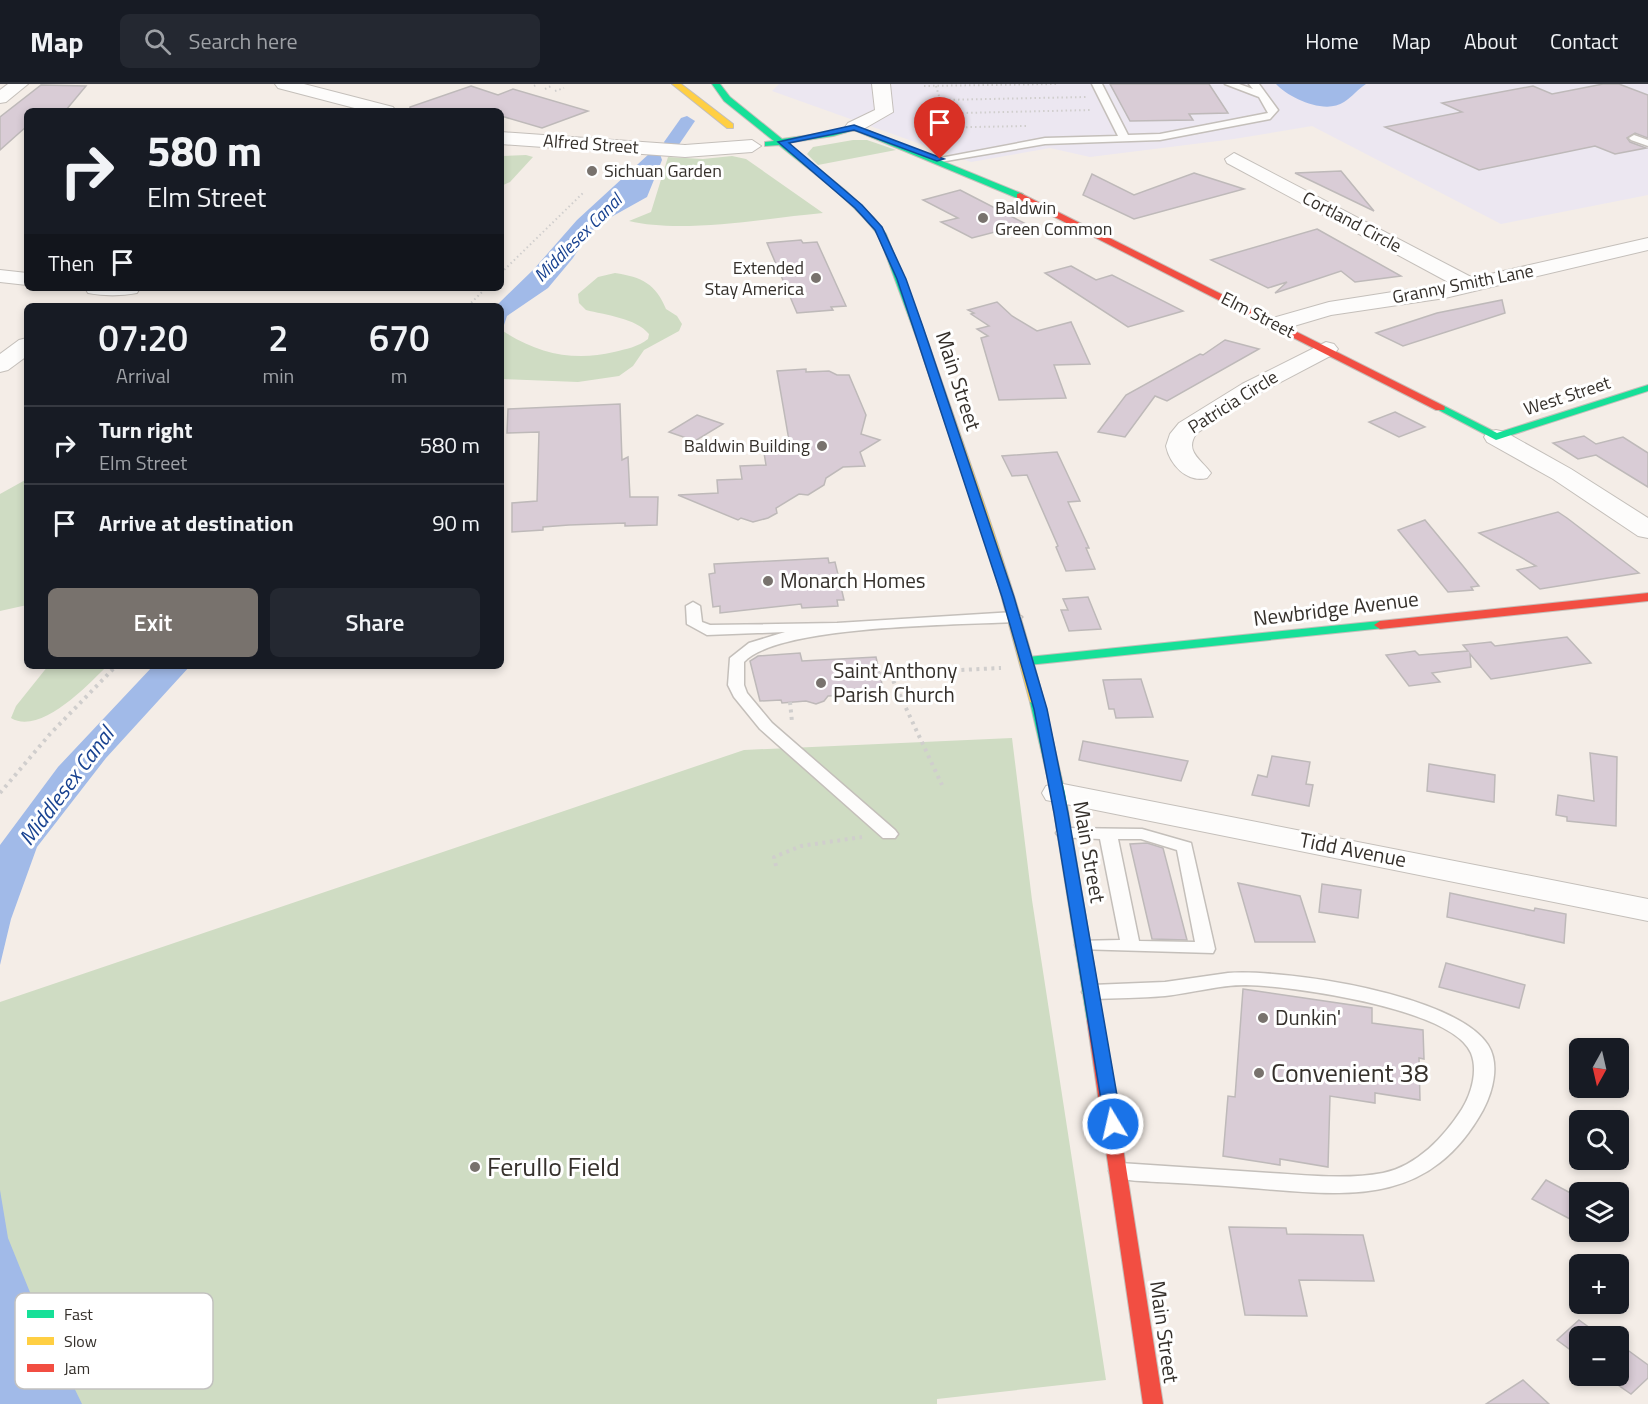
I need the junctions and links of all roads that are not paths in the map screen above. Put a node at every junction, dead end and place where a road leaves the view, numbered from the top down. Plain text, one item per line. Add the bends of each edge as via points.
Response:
1 (19, 84) edge
2 (284, 84) edge
3 (676, 84) edge
4 (716, 84) edge
5 (881, 84) edge
6 (1096, 84) edge
7 (1230, 84) edge
8 (1254, 84) edge
9 (1261, 95) junction
10 (0, 98) edge
11 (377, 108) edge
12 (854, 127) junction
13 (504, 138) edge
14 (1634, 138) dead end
15 (1125, 139) junction
16 (782, 142) junction
17 (1648, 143) edge
18 (759, 152) junction
19 (940, 159) junction
20 (1234, 159) dead end
21 (849, 218) dead end
22 (1648, 244) edge
23 (890, 255) junction
24 (0, 276) edge
25 (24, 279) edge
26 (1470, 285) junction
27 (98, 291) edge
28 (83, 303) edge
29 (1277, 324) junction
30 (24, 347) edge
31 (1326, 349) junction
32 (0, 365) edge
33 (1648, 388) edge
34 (1496, 437) junction
35 (1198, 473) dead end
36 (1648, 530) edge
37 (1648, 597) edge
38 (693, 606) dead end
39 (1014, 617) junction
40 (837, 628) junction
41 (1029, 664) junction
42 (1058, 793) junction
43 (1065, 833) junction
44 (1108, 833) junction
45 (889, 834) road end
46 (1648, 910) edge
47 (1084, 945) junction
48 (1131, 946) junction
49 (1092, 992) junction
50 (1120, 1171) junction
51 (1153, 1404) edge

1 - 10 street
2 - 11 street
3 - 18 main road
4 - 16 main road, Main Street via 727,99
5 - 12 street via 884,112
6 - 15 lane
7 - 9 lane
8 - 9 lane
9 - 15 lane via 1273,112 1267,117
12 - 16 main road
12 - 19 main road, Elm Street
13 - 18 street, Alfred Street
14 - 17 lane
15 - 19 lane via 1045,141
16 - 18 main road
16 - 23 main road, Main Street via 872,220
19 - 29 main road, Elm Street via 998,184
20 - 26 street, Cortland Circle
21 - 23 main road, Main Street
22 - 26 street, Granny Smith Lane
23 - 39 main road, Main Street via 918,327
24 - 25 street
26 - 29 street, Granny Smith Lane via 1346,305
27 - 28 street
29 - 31 main road, Elm Street
30 - 32 street
31 - 34 main road, Elm Street
31 - 35 street, Patricia Circle via 1250,389 1179,436 1178,451
33 - 34 main road, West Street
34 - 36 street, Elm Street
37 - 41 main road, Newbridge Avenue
38 - 40 lane via 695,624 707,630
39 - 40 lane
39 - 41 main road, Main Street
40 - 45 lane via 749,647 736,661 736,685 744,702 766,726
41 - 42 main road, Main Street
42 - 43 main road, Main Street
42 - 46 street, Tidd Avenue
43 - 44 lane
43 - 47 main road, Main Street
44 - 48 lane
44 - 48 lane via 1142,834 1185,847 1206,949
47 - 48 lane
47 - 49 main road, Main Street
49 - 50 main road, Main Street
49 - 50 lane via 1162,989 1242,979 1342,991 1427,1012 1467,1034 1484,1059 1484,1080 1460,1130 1431,1159 1396,1177 1358,1185 1327,1185
50 - 51 main road, Main Street

